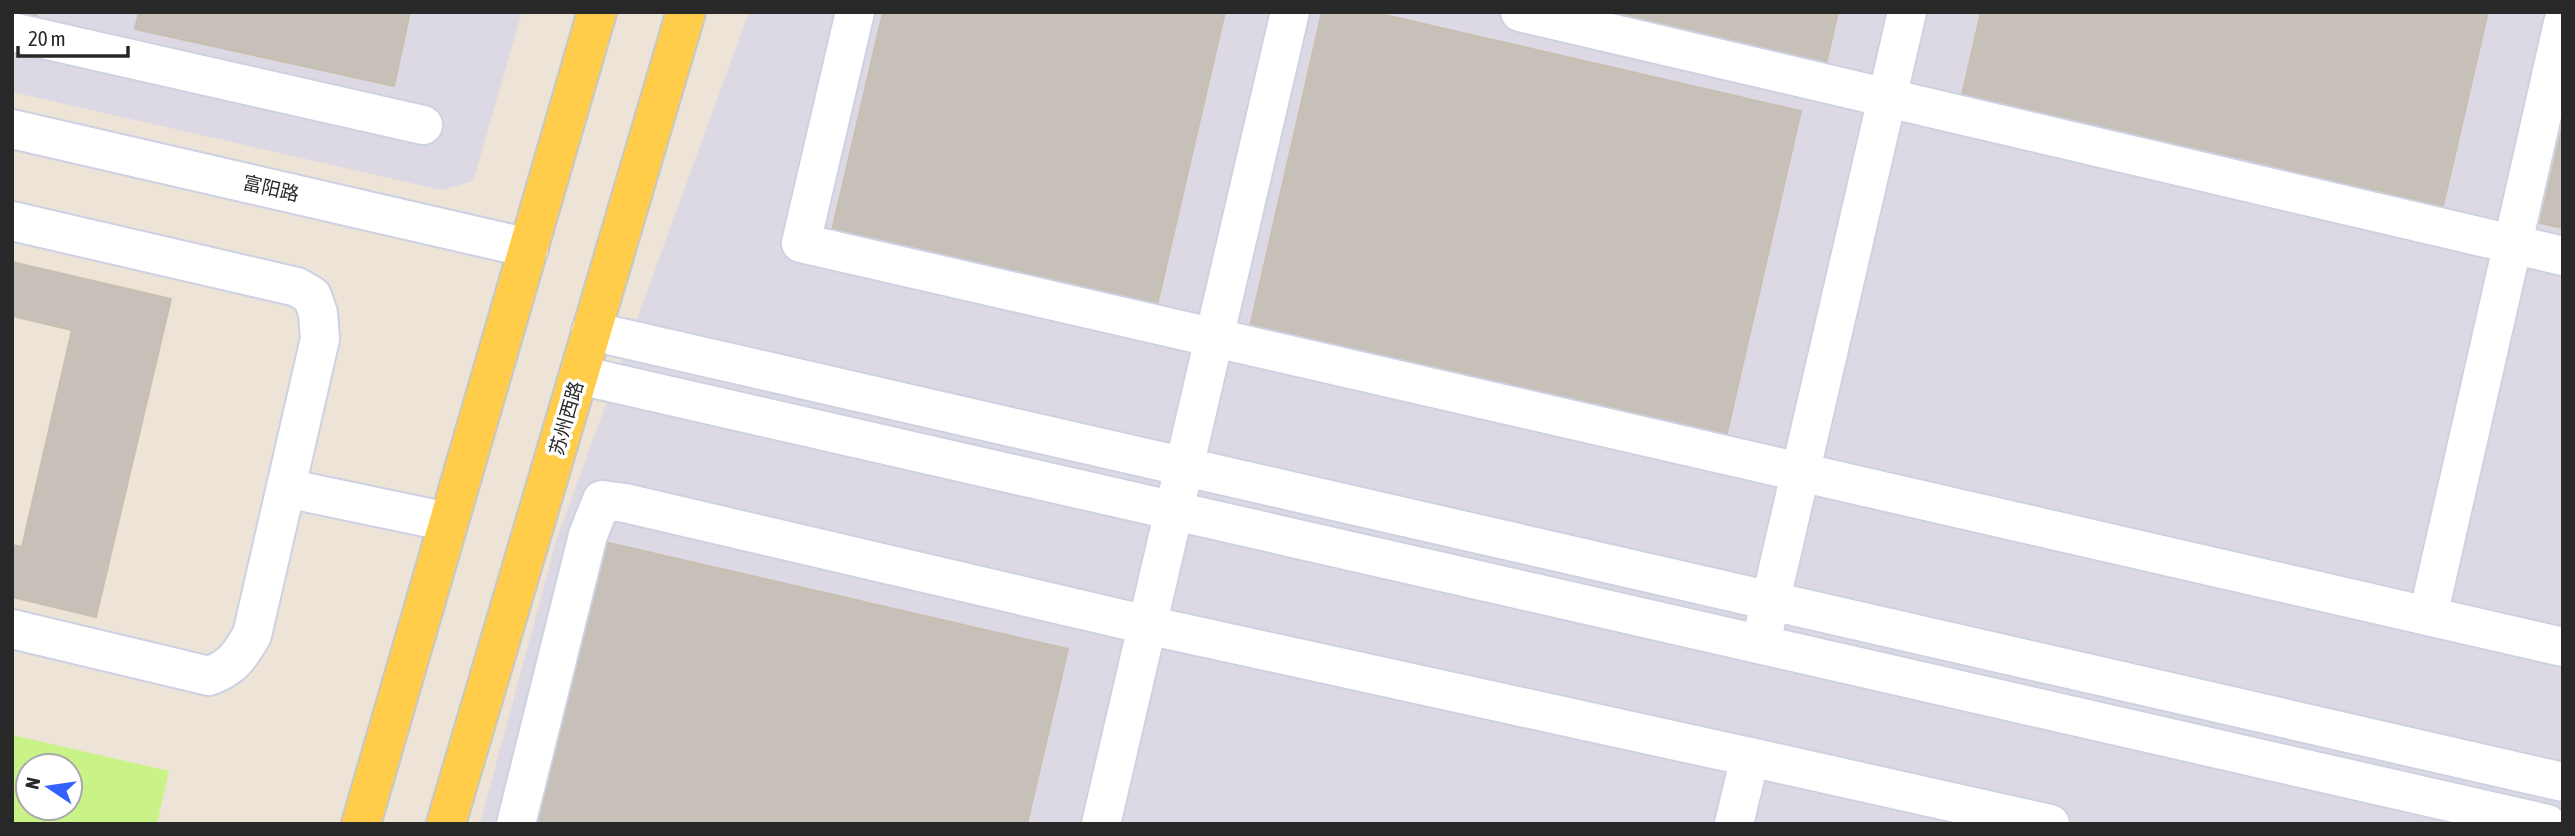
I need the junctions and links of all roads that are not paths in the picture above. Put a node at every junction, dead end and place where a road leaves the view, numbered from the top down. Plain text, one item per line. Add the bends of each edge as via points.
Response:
1 (597, 12) edge
2 (686, 12) edge
3 (855, 12) edge
4 (1290, 12) edge
5 (1520, 12) edge
6 (1907, 12) edge
7 (2563, 23) edge
8 (12, 32) edge
9 (1887, 98) junction
10 (424, 125) dead end
11 (12, 129) edge
12 (12, 220) edge
13 (2512, 244) junction
14 (529, 248) junction
15 (2563, 256) edge
16 (592, 331) junction
17 (1215, 337) junction
18 (579, 375) junction
19 (1185, 466) junction
20 (1801, 472) junction
21 (286, 488) junction
22 (1175, 510) junction
23 (448, 522) junction
24 (1771, 600) junction
25 (2428, 616) junction
26 (1147, 625) junction
27 (12, 629) edge
28 (1761, 644) junction
29 (2563, 647) edge
30 (1750, 757) junction
31 (2563, 782) edge
32 (361, 824) edge
33 (446, 824) edge
34 (516, 824) edge
35 (1101, 824) edge
36 (1734, 824) edge
37 (2050, 824) edge
38 (2547, 824) edge

1 - 14 main road
2 - 16 main road, 苏州西路
3 - 17 street via 801,243
4 - 17 street
5 - 9 street
6 - 9 street
7 - 13 street
8 - 10 street
9 - 13 street
9 - 20 street
11 - 14 street, 富阳路
12 - 21 street via 297,288 312,296 320,339
13 - 15 street
13 - 25 street
14 - 23 main road
16 - 18 main road, 苏州西路
16 - 19 street
17 - 19 street
17 - 20 street
18 - 22 street
18 - 33 main road, 苏州西路
19 - 22 street
19 - 24 street
20 - 24 street
20 - 25 street
21 - 23 street
21 - 27 street via 252,635 226,670 209,676
22 - 26 street
22 - 28 street
23 - 32 main road
24 - 28 street
24 - 31 street
25 - 29 street
26 - 30 street
26 - 34 street via 602,500 588,535
26 - 35 street
28 - 38 street
30 - 36 street
30 - 37 street

